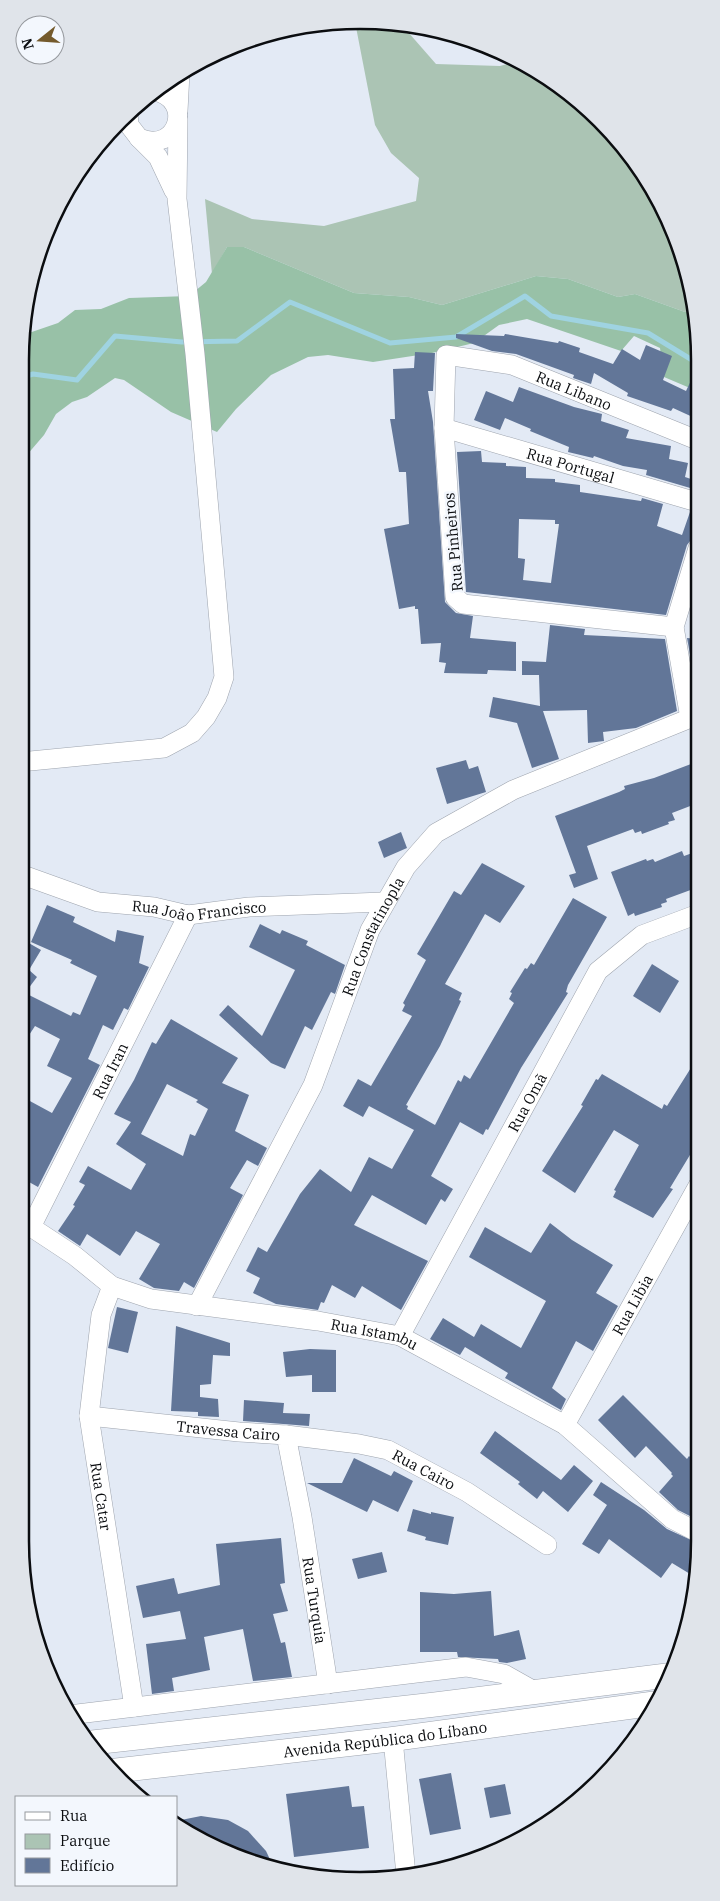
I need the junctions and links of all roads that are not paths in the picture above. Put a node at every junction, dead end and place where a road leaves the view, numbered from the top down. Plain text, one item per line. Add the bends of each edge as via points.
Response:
1 (180, 83) edge
2 (162, 94) edge
3 (178, 115) junction
4 (129, 123) edge
5 (123, 129) edge
6 (139, 138) junction
7 (177, 199) junction
8 (446, 355) joint
9 (444, 428) junction
10 (691, 438) edge
11 (691, 500) edge
12 (691, 571) edge
13 (674, 626) junction
14 (691, 702) edge
15 (691, 717) edge
16 (29, 761) edge
17 (29, 877) edge
18 (384, 902) junction
19 (188, 915) junction
20 (691, 917) edge
21 (691, 1198) edge
22 (29, 1218) edge
23 (29, 1226) edge
24 (112, 1286) junction
25 (197, 1306) junction
26 (400, 1336) junction
27 (89, 1416) junction
28 (565, 1425) junction
29 (286, 1435) junction
30 (302, 1517) joint
31 (691, 1527) edge
32 (547, 1545) dead end
33 (662, 1676) edge
34 (328, 1684) junction
35 (536, 1692) junction
36 (648, 1704) edge
37 (134, 1707) junction
38 (78, 1715) edge
39 (393, 1738) junction
40 (96, 1742) edge
41 (121, 1770) edge
42 (405, 1869) edge

1 - 3 street
2 - 3 street via 169,97
3 - 6 street via 171,134 164,140 147,142
3 - 7 street
4 - 6 street
5 - 6 street
6 - 7 street via 158,157
7 - 16 street via 195,354 224,678 206,717 192,733 164,748
8 - 9 street, Rua Pinheiros
8 - 10 street, Rua Libano via 512,365
9 - 11 street, Rua Portugal
9 - 13 street, Rua Pinheiros via 455,597 463,604
12 - 13 street
13 - 14 street
15 - 18 street, Rua Constatinopla via 513,790 436,833 406,867
17 - 19 street, Rua João Francisco via 98,902
18 - 19 street, Rua João Francisco via 249,907
18 - 25 street, Rua Constatinopla via 370,930 313,1085
19 - 22 street, Rua Iran
20 - 26 street, Rua Omã via 642,935 598,971
21 - 28 street, Rua Libia
23 - 24 street, Rua Istambu via 75,1256
24 - 25 street, Rua Istambu via 151,1299
24 - 27 street, Rua Catar via 101,1315
25 - 26 street, Rua Istambu via 318,1321
26 - 28 street, Rua Istambu
27 - 29 street, Travessa Cairo
27 - 37 street, Rua Catar
28 - 31 street, Rua Istambu via 672,1519
29 - 30 street, Travessa Cairo
29 - 32 street, Rua Cairo via 388,1450 466,1492
30 - 34 street, Rua Turquia
33 - 35 main road, Avenida República do Líbano
34 - 35 street via 466,1667 504,1674
34 - 37 street
35 - 40 main road, Avenida República do Líbano
36 - 39 main road, Avenida República do Líbano
37 - 38 street
39 - 41 main road, Avenida República do Líbano
39 - 42 street

